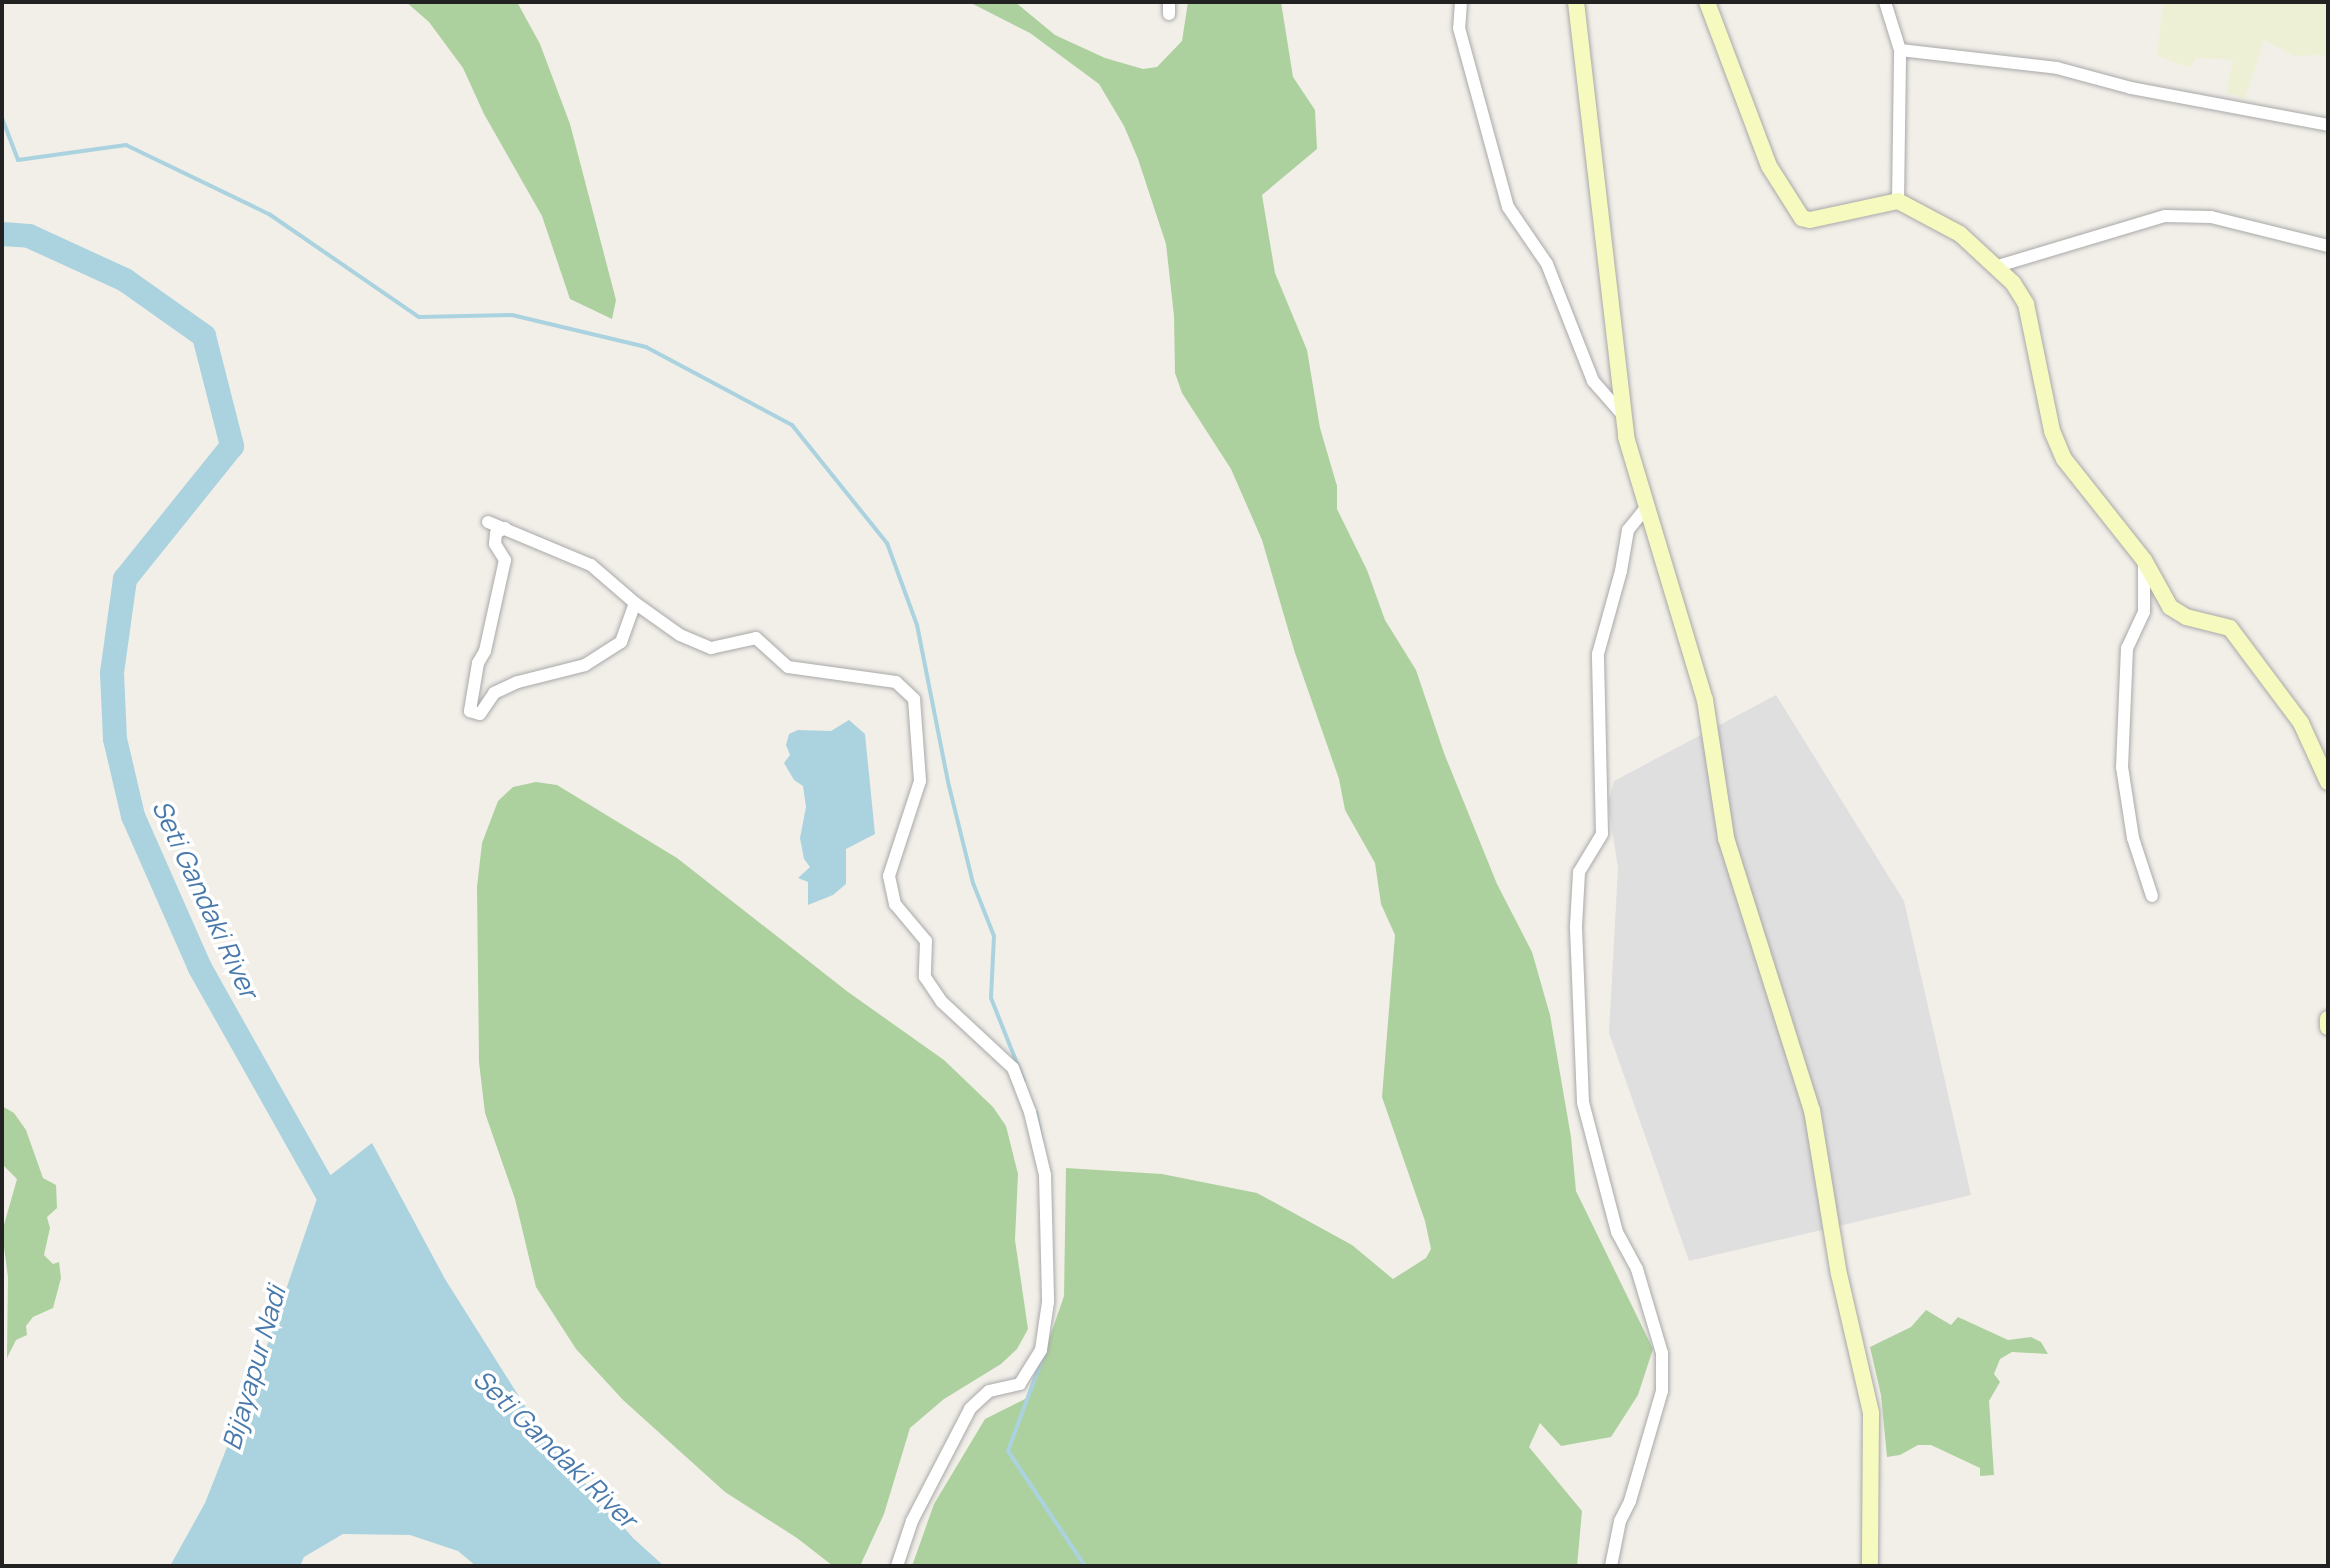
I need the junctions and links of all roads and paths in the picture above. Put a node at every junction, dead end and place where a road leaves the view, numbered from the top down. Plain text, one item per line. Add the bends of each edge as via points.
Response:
1 (1461, 2) edge
2 (1576, 2) edge
3 (1707, 2) edge
4 (1885, 2) edge
5 (1900, 50) junction
6 (2328, 125) edge
7 (1898, 201) junction
8 (2328, 246) edge
9 (1998, 266) junction
10 (1622, 414) junction
11 (1645, 509) junction
12 (488, 522) dead end
13 (505, 528) junction
14 (2144, 560) junction
15 (635, 603) junction
16 (2328, 782) edge
17 (2152, 896) dead end
18 (2328, 1019) edge
19 (2328, 1027) edge
20 (897, 1566) edge
21 (1611, 1566) edge
22 (1870, 1566) edge

1 - 10 street via 1459,28 1508,207 1547,264 1593,381
2 - 10 main road
3 - 7 main road via 1769,166 1802,218
4 - 5 street
5 - 6 street via 2057,68 2131,88
5 - 7 street
7 - 9 main road via 1960,234
8 - 9 street via 2211,217 2165,216
9 - 14 main road via 2026,304 2058,447
10 - 11 main road
11 - 21 street via 1628,530 1598,654 1602,834 1579,872 1576,926 1583,1102 1617,1232 1637,1269 1662,1353 1662,1391
11 - 22 main road via 1705,700 1726,838 1812,1110 1839,1274 1871,1413
12 - 13 street
13 - 15 street via 591,565
13 - 15 street via 496,533 495,544 505,560 470,711 480,714 494,693 518,682 585,665 609,650 621,642
14 - 16 main road via 2170,607 2186,617 2230,628 2301,723
14 - 17 street via 2144,612 2127,648 2122,767 2133,838
15 - 20 street via 680,635 711,648 756,638 788,667 896,682 914,699 920,781 889,876 895,904 926,941 925,977 942,1002 1013,1068 1030,1112 1045,1175 1048,1302 1041,1350 1020,1384 989,1391 970,1409 912,1521
18 - 19 main road

